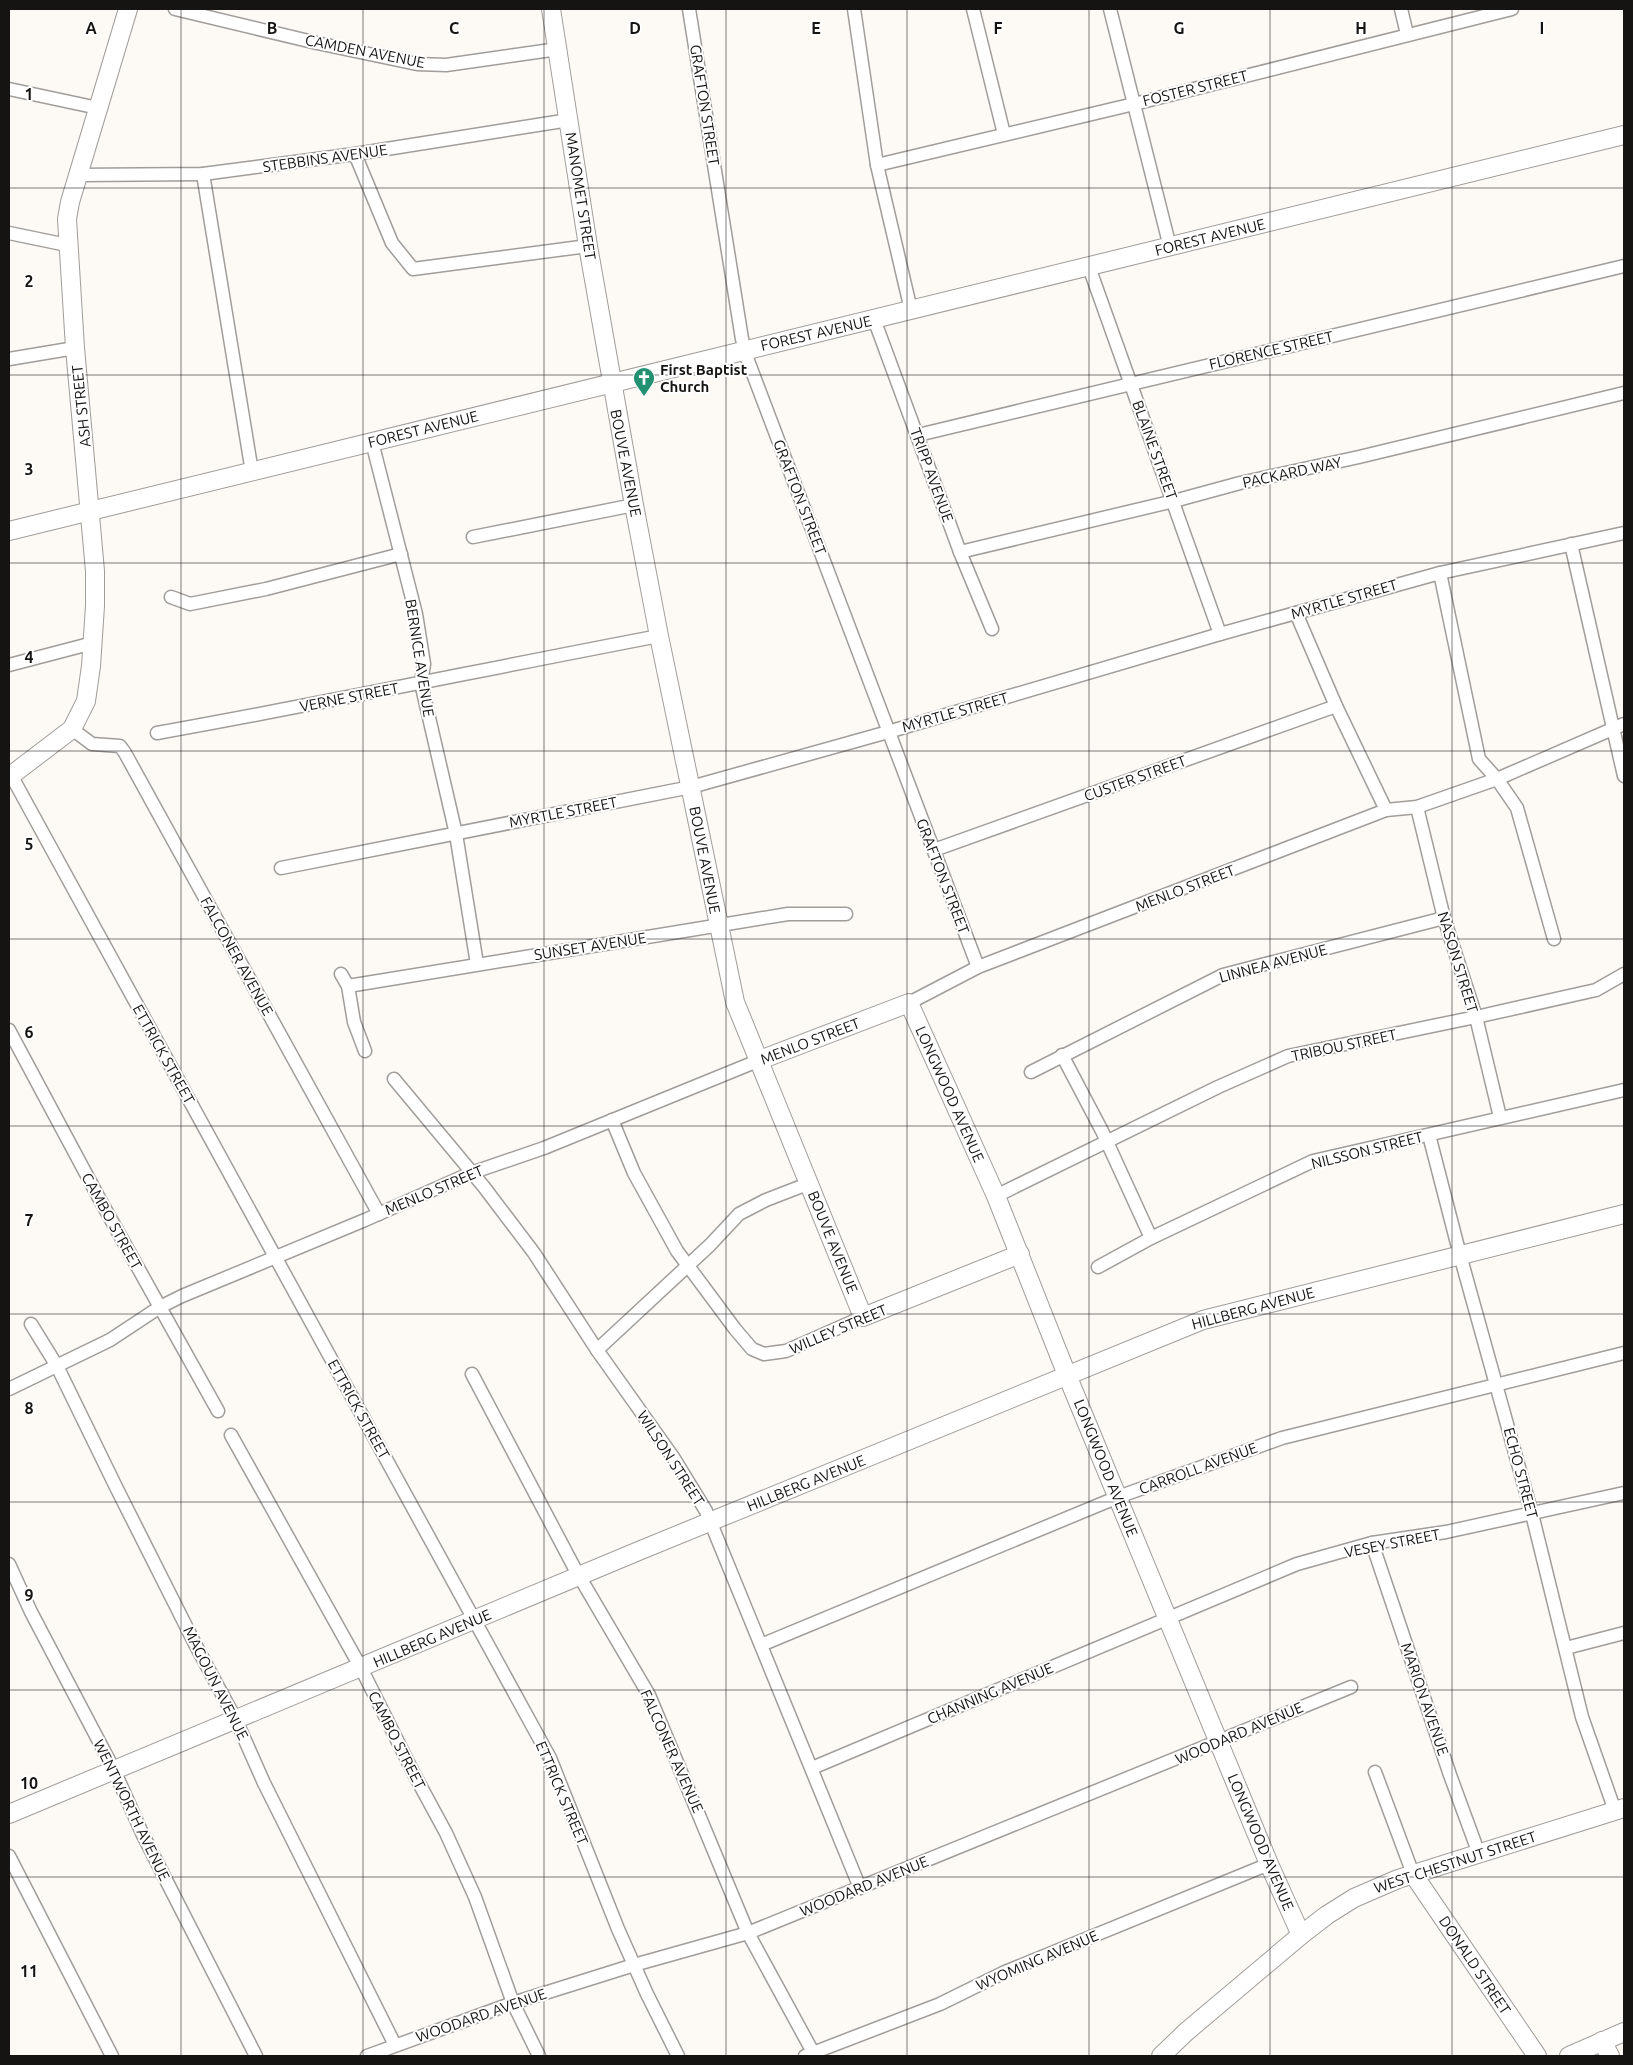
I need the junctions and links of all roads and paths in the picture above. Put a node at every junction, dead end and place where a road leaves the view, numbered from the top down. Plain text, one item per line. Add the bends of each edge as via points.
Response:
1 (128, 9) edge
2 (175, 9) edge
3 (552, 9) edge
4 (689, 9) edge
5 (854, 9) edge
6 (973, 9) edge
7 (1110, 9) edge
8 (1401, 9) edge
9 (1512, 9) edge
10 (1407, 34) junction
11 (558, 49) junction
12 (9, 89) edge
13 (1134, 104) junction
14 (98, 108) junction
15 (569, 120) junction
16 (1004, 134) junction
17 (1624, 135) edge
18 (356, 154) junction
19 (877, 165) junction
20 (203, 174) junction
21 (78, 175) junction
22 (9, 233) edge
23 (67, 245) junction
24 (588, 246) junction
25 (1170, 247) junction
26 (1624, 266) edge
27 (1089, 267) junction
28 (911, 310) junction
29 (874, 319) junction
30 (75, 348) junction
31 (745, 350) junction
32 (9, 359) edge
33 (611, 383) junction
34 (1130, 384) junction
35 (1624, 393) edge
36 (918, 435) junction
37 (372, 442) junction
38 (252, 472) junction
39 (1174, 501) junction
40 (634, 506) junction
41 (91, 510) junction
42 (9, 531) edge
43 (1624, 533) edge
44 (473, 538) dead end
45 (1571, 544) junction
46 (960, 552) junction
47 (401, 554) junction
48 (1440, 572) junction
49 (171, 597) dead end
50 (1296, 613) junction
51 (992, 629) dead end
52 (1220, 634) junction
53 (659, 636) junction
54 (93, 643) junction
55 (9, 665) edge
56 (421, 682) junction
57 (1336, 706) junction
58 (1619, 726) edge
59 (72, 729) junction
60 (888, 732) junction
61 (157, 734) dead end
62 (10, 776) edge
63 (1624, 776) edge
64 (1497, 779) junction
65 (690, 787) junction
66 (1417, 807) junction
67 (1386, 810) junction
68 (456, 834) junction
69 (934, 850) junction
70 (280, 868) dead end
71 (846, 914) dead end
72 (1444, 918) junction
73 (719, 925) junction
74 (1554, 939) dead end
75 (478, 964) junction
76 (978, 968) junction
77 (341, 974) dead end
78 (1624, 974) edge
79 (348, 986) junction
80 (909, 1003) junction
81 (1476, 1018) junction
82 (9, 1030) edge
83 (365, 1051) dead end
84 (1062, 1055) junction
85 (760, 1060) junction
86 (1031, 1072) dead end
87 (394, 1079) dead end
88 (1624, 1090) edge
89 (1500, 1117) junction
90 (612, 1120) junction
91 (1428, 1135) junction
92 (1108, 1142) junction
93 (472, 1173) junction
94 (810, 1183) junction
95 (996, 1196) junction
96 (380, 1214) junction
97 (1624, 1214) edge
98 (1151, 1238) junction
99 (1020, 1254) junction
100 (1460, 1254) junction
101 (275, 1256) junction
102 (687, 1267) junction
103 (1098, 1267) dead end
104 (160, 1307) junction
105 (863, 1317) junction
106 (32, 1324) dead end
107 (597, 1350) junction
108 (1624, 1353) edge
109 (57, 1366) junction
110 (472, 1374) dead end
111 (1068, 1375) junction
112 (1497, 1384) junction
113 (9, 1389) edge
114 (218, 1411) dead end
115 (232, 1435) dead end
116 (1624, 1493) edge
117 (1118, 1497) junction
118 (1532, 1514) junction
119 (711, 1522) junction
120 (1372, 1543) junction
121 (9, 1564) edge
122 (580, 1576) junction
123 (1168, 1618) junction
124 (475, 1621) junction
125 (1624, 1634) edge
126 (761, 1645) junction
127 (1566, 1648) junction
128 (361, 1668) junction
129 (1351, 1687) dead end
130 (236, 1720) junction
131 (1219, 1741) junction
132 (812, 1768) junction
133 (114, 1770) junction
134 (1375, 1772) dead end
135 (1620, 1810) edge
136 (9, 1814) edge
137 (1479, 1854) junction
138 (9, 1856) edge
139 (1269, 1864) junction
140 (1413, 1874) junction
141 (860, 1888) junction
142 (748, 1933) junction
143 (1301, 1935) junction
144 (634, 1965) junction
145 (513, 2003) junction
146 (1624, 2032) edge
147 (395, 2045) junction
148 (1606, 2049) edge
149 (811, 2055) edge
150 (112, 2056) edge
151 (256, 2056) edge
152 (367, 2056) edge
153 (540, 2056) edge
154 (678, 2056) edge
155 (1161, 2056) edge
156 (1537, 2056) edge
157 (1569, 2056) edge

1 - 14 street, ASH STREET
2 - 11 street, CAMDEN AVENUE via 417,64 446,64
3 - 11 street, MANOMET STREET
4 - 31 street, GRAFTON STREET
5 - 19 street
6 - 16 street
7 - 13 street
8 - 10 street
9 - 10 street, FOSTER STREET
10 - 13 street, FOSTER STREET
11 - 15 street, MANOMET STREET
12 - 14 street
13 - 16 street, FOSTER STREET
13 - 25 street
14 - 21 street, ASH STREET
15 - 18 street, STEBBINS AVENUE
15 - 24 street, MANOMET STREET
16 - 19 street, FOSTER STREET
17 - 25 street, FOREST AVENUE
18 - 20 street, STEBBINS AVENUE
18 - 24 street via 392,243 414,269
19 - 28 street
20 - 21 street, STEBBINS AVENUE
20 - 38 street
21 - 23 street, ASH STREET via 67,220
22 - 23 street
23 - 30 street, ASH STREET
24 - 33 street, MANOMET STREET
25 - 27 street, FOREST AVENUE
26 - 34 street, FLORENCE STREET
27 - 28 street, FOREST AVENUE
27 - 34 street, BLAINE STREET
28 - 29 street, FOREST AVENUE
29 - 31 street, FOREST AVENUE
29 - 36 street, TRIPP AVENUE
30 - 32 street
30 - 41 street, ASH STREET
31 - 33 street, FOREST AVENUE
31 - 60 street, GRAFTON STREET
33 - 37 street, FOREST AVENUE
33 - 40 street, BOUVE AVENUE
34 - 36 street, FLORENCE STREET
34 - 39 street, BLAINE STREET
35 - 39 street, PACKARD WAY
36 - 46 street, TRIPP AVENUE
37 - 38 street, FOREST AVENUE
37 - 47 street, BERNICE AVENUE
38 - 41 street, FOREST AVENUE
39 - 46 street, PACKARD WAY
39 - 52 street, BLAINE STREET
40 - 44 street
40 - 53 street, BOUVE AVENUE
41 - 42 street, FOREST AVENUE
41 - 54 street, ASH STREET via 96,587
43 - 45 street, MYRTLE STREET
45 - 48 street, MYRTLE STREET
45 - 58 street
46 - 51 street, TRIPP AVENUE
47 - 49 street via 266,589 190,604
47 - 56 street, BERNICE AVENUE via 424,664
48 - 50 street, MYRTLE STREET
48 - 64 street via 1479,759
50 - 52 street, MYRTLE STREET
50 - 57 street
52 - 60 street, MYRTLE STREET
53 - 56 street, VERNE STREET
53 - 65 street, BOUVE AVENUE
54 - 55 street
54 - 59 street, ASH STREET via 86,701
56 - 61 street, VERNE STREET
56 - 68 street, BERNICE AVENUE
57 - 67 street
57 - 69 street, CUSTER STREET
58 - 63 street
58 - 64 street, MENLO STREET
59 - 62 street, ASH STREET
59 - 96 street, FALCONER AVENUE via 92,744 120,746 125,753
60 - 65 street, MYRTLE STREET
60 - 69 street, GRAFTON STREET
62 - 101 street, ETTRICK STREET
64 - 66 street, MENLO STREET
64 - 74 street via 1517,808
65 - 68 street, MYRTLE STREET
65 - 73 street, BOUVE AVENUE
66 - 67 street, MENLO STREET
66 - 72 street, NASON STREET
67 - 76 street, MENLO STREET
68 - 70 street, MYRTLE STREET
68 - 75 street, BERNICE AVENUE
69 - 76 street, GRAFTON STREET
71 - 73 street, SUNSET AVENUE via 788,914
72 - 81 street, NASON STREET
72 - 84 street, LINNEA AVENUE via 1223,975
73 - 75 street, SUNSET AVENUE
73 - 85 street, BOUVE AVENUE via 735,1002
75 - 79 street, SUNSET AVENUE
76 - 80 street, MENLO STREET
77 - 79 street
78 - 81 street, TRIBOU STREET via 1596,990
79 - 83 street via 354,1022
80 - 85 street, MENLO STREET
80 - 95 street, LONGWOOD AVENUE
81 - 89 street, NASON STREET
81 - 92 street, TRIBOU STREET via 1288,1056
82 - 104 street, CAMBO STREET
84 - 86 street, LINNEA AVENUE
84 - 92 street
85 - 90 street, MENLO STREET
85 - 94 street, BOUVE AVENUE
87 - 93 street, WILSON STREET
88 - 89 street, NILSSON STREET
89 - 91 street, NILSSON STREET
90 - 93 street, MENLO STREET
90 - 102 street via 638,1180
91 - 98 street, NILSSON STREET via 1312,1161
91 - 100 street, ECHO STREET
92 - 95 street, TRIBOU STREET
92 - 98 street
93 - 96 street, MENLO STREET
93 - 107 street, WILSON STREET via 542,1265
94 - 102 street via 739,1214
94 - 105 street, BOUVE AVENUE
95 - 99 street, LONGWOOD AVENUE
96 - 101 street, MENLO STREET
97 - 100 street, HILLBERG AVENUE
98 - 103 street, NILSSON STREET
99 - 105 street, WILLEY STREET
99 - 111 street, LONGWOOD AVENUE
100 - 111 street, HILLBERG AVENUE via 1202,1320
100 - 112 street, ECHO STREET
101 - 104 street, MENLO STREET
101 - 124 street, ETTRICK STREET
102 - 105 street, WILLEY STREET via 735,1330 758,1352 786,1351
102 - 107 street
104 - 109 street, MENLO STREET via 110,1340
104 - 114 street, CAMBO STREET
106 - 109 street, MAGOUN AVENUE
107 - 119 street, WILSON STREET via 673,1457
108 - 112 street, CARROLL AVENUE
109 - 113 street, MENLO STREET
109 - 130 street, MAGOUN AVENUE via 151,1558
110 - 122 street, FALCONER AVENUE
111 - 117 street, LONGWOOD AVENUE
111 - 119 street, HILLBERG AVENUE
112 - 117 street, CARROLL AVENUE via 1282,1438
112 - 118 street, ECHO STREET
115 - 128 street, CAMBO STREET
116 - 118 street, VESEY STREET
117 - 123 street, LONGWOOD AVENUE
117 - 126 street, CARROLL AVENUE
118 - 120 street, VESEY STREET
118 - 127 street, ECHO STREET
119 - 122 street, HILLBERG AVENUE
119 - 126 street, WILSON STREET
120 - 123 street, VESEY STREET via 1297,1564
120 - 137 street, MARION AVENUE
121 - 133 street, WENTWORTH AVENUE
122 - 124 street, HILLBERG AVENUE
122 - 142 street, FALCONER AVENUE via 657,1710
123 - 131 street, LONGWOOD AVENUE
123 - 132 street, CHANNING AVENUE
124 - 128 street, HILLBERG AVENUE
124 - 144 street, ETTRICK STREET via 550,1758
125 - 127 street
126 - 132 street, WILSON STREET
127 - 135 street, ECHO STREET via 1582,1717
128 - 130 street, HILLBERG AVENUE
128 - 145 street, CAMBO STREET via 446,1832 475,1897
129 - 131 street, WOODARD AVENUE
130 - 133 street, HILLBERG AVENUE
130 - 147 street, MAGOUN AVENUE via 264,1783
131 - 139 street, LONGWOOD AVENUE
131 - 141 street, WOODARD AVENUE
132 - 141 street, WILSON STREET
133 - 136 street, HILLBERG AVENUE
133 - 151 street, WENTWORTH AVENUE
134 - 140 street
135 - 137 street, WEST CHESTNUT STREET
137 - 140 street, WEST CHESTNUT STREET
138 - 150 street
139 - 143 street, LONGWOOD AVENUE
139 - 149 street, WYOMING AVENUE via 1005,1972 940,2004
140 - 143 street, WEST CHESTNUT STREET via 1354,1898
140 - 156 street, DONALD STREET
141 - 142 street, WOODARD AVENUE
142 - 144 street, WOODARD AVENUE
142 - 149 street, FALCONER AVENUE
143 - 155 street, WEST CHESTNUT STREET
144 - 145 street, WOODARD AVENUE
144 - 154 street, ETTRICK STREET
145 - 147 street, WOODARD AVENUE
145 - 153 street, CAMBO STREET
146 - 148 street
147 - 152 street, WOODARD AVENUE
148 - 157 street

